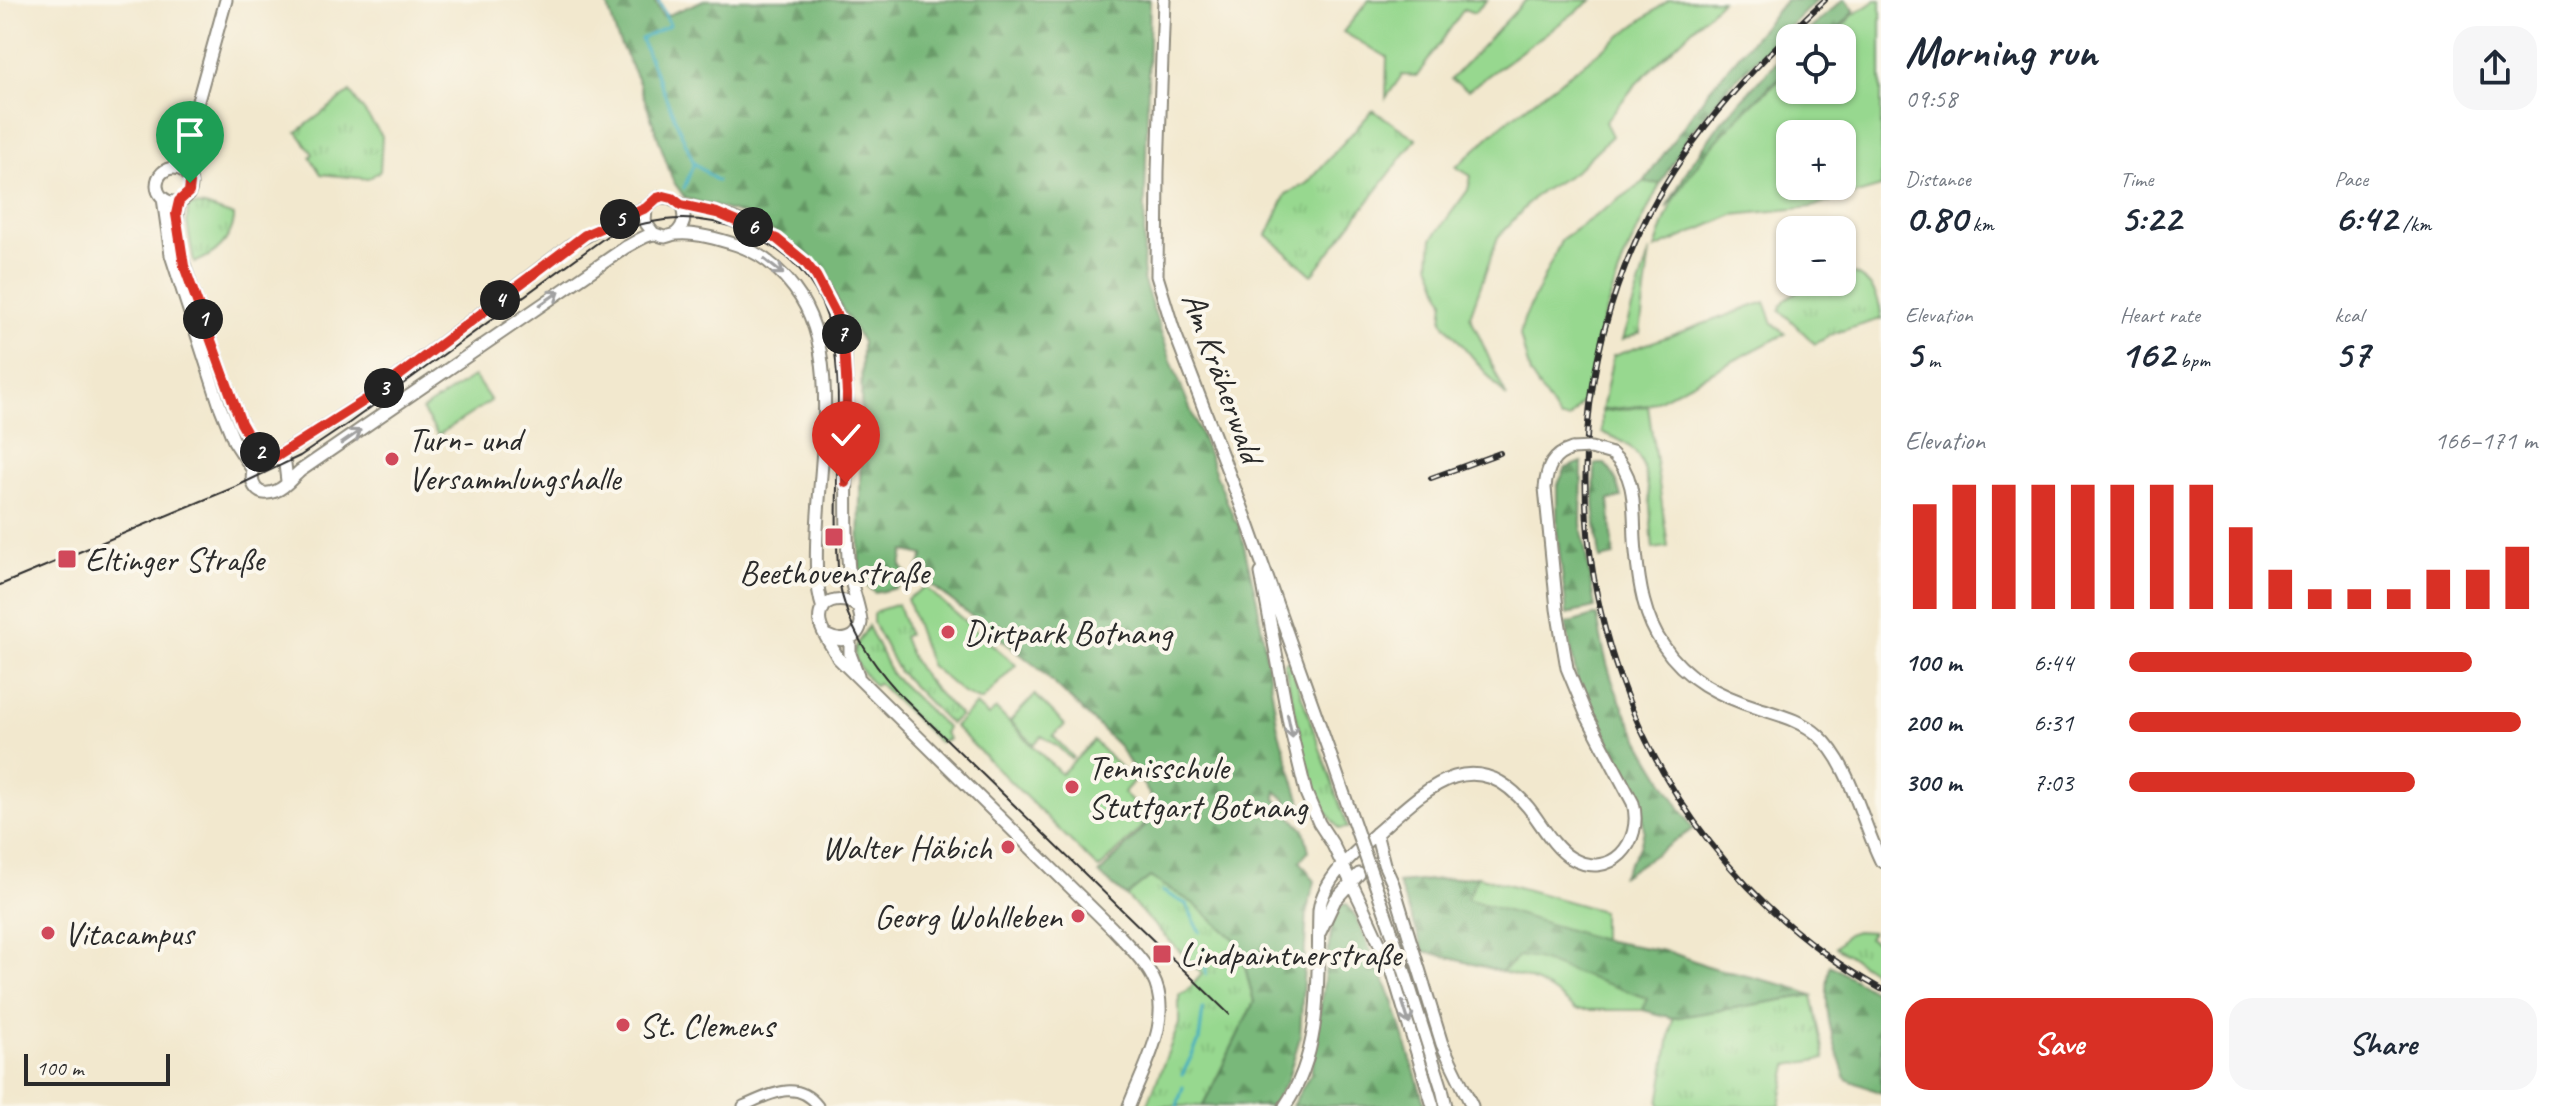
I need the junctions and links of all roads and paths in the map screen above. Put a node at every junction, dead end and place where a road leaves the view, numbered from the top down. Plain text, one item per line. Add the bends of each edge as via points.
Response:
1 (226, 0) edge
2 (1164, 0) edge
3 (179, 169) junction
4 (163, 198) junction
5 (179, 201) junction
6 (681, 205) junction
7 (646, 208) junction
8 (654, 234) junction
9 (675, 234) junction
10 (270, 457) junction
11 (252, 469) junction
12 (287, 481) junction
13 (1258, 552) junction
14 (857, 606) junction
15 (823, 609) junction
16 (1287, 629) junction
17 (828, 636) junction
18 (850, 638) junction
19 (1276, 649) junction
20 (860, 679) junction
21 (1376, 833) junction
22 (1880, 857) edge
23 (1350, 859) junction
24 (1384, 864) junction
25 (1359, 874) junction
26 (1350, 883) junction
27 (1396, 899) junction
28 (1318, 936) junction
29 (1463, 1085) junction
30 (743, 1106) edge
31 (818, 1106) edge
32 (1129, 1106) edge
33 (1285, 1106) edge
34 (1433, 1106) edge
35 (1446, 1106) edge
36 (1465, 1106) edge
37 (1472, 1106) edge

1 - 3 main road
2 - 13 main road, Am Kräherwald via 1157,276
3 - 4 main road via 159,176
3 - 5 main road via 190,183
4 - 5 main road
4 - 11 main road via 171,255 220,406
5 - 10 main road via 184,266 241,423 253,444
6 - 7 main road via 664,196
6 - 9 main road via 685,218
6 - 14 main road via 717,213 777,239 805,262 840,322 847,394 848,569
7 - 8 main road via 645,222
7 - 10 main road via 585,235 375,394
8 - 9 main road
12 -> 8 main road via 605,260
9 -> 15 main road via 732,243 769,262 802,298 813,320 824,383 816,547
10 - 11 main road
10 - 12 main road via 285,464
11 - 12 main road via 252,480 263,491 279,490
13 - 16 main road, Am Kräherwald
13 - 19 main road
14 - 15 main road via 837,599
14 - 18 main road via 861,624
15 - 17 main road via 820,625
16 - 19 main road
16 - 35 main road, Am Kräherwald, bridge
17 - 18 main road
17 - 20 main road via 838,658
18 - 20 main road
19 -> 23 main road via 1306,793 1332,843
20 - 32 main road via 1142,961 1160,1003 1159,1029
21 - 22 main road, bridge via 1422,792 1462,775 1506,786 1565,853 1584,863 1614,859 1627,849 1637,820 1633,803 1576,695 1564,658 1545,488 1554,458 1591,448 1612,454 1628,473 1641,594 1662,644 1688,674 1712,690 1798,722 1821,738 1842,769
21 - 23 main road
21 - 24 main road
23 - 24 main road via 1368,853
23 - 25 main road
23 - 26 main road
23 - 28 main road via 1321,898
24 - 27 main road
25 - 26 main road
25 - 27 main road
26 - 28 main road via 1335,900
26 -> 34 main road via 1393,973
27 - 29 main road via 1442,1044
28 - 33 main road via 1311,1050
29 - 36 main road
29 - 37 main road
30 - 31 street via 787,1089 805,1094

